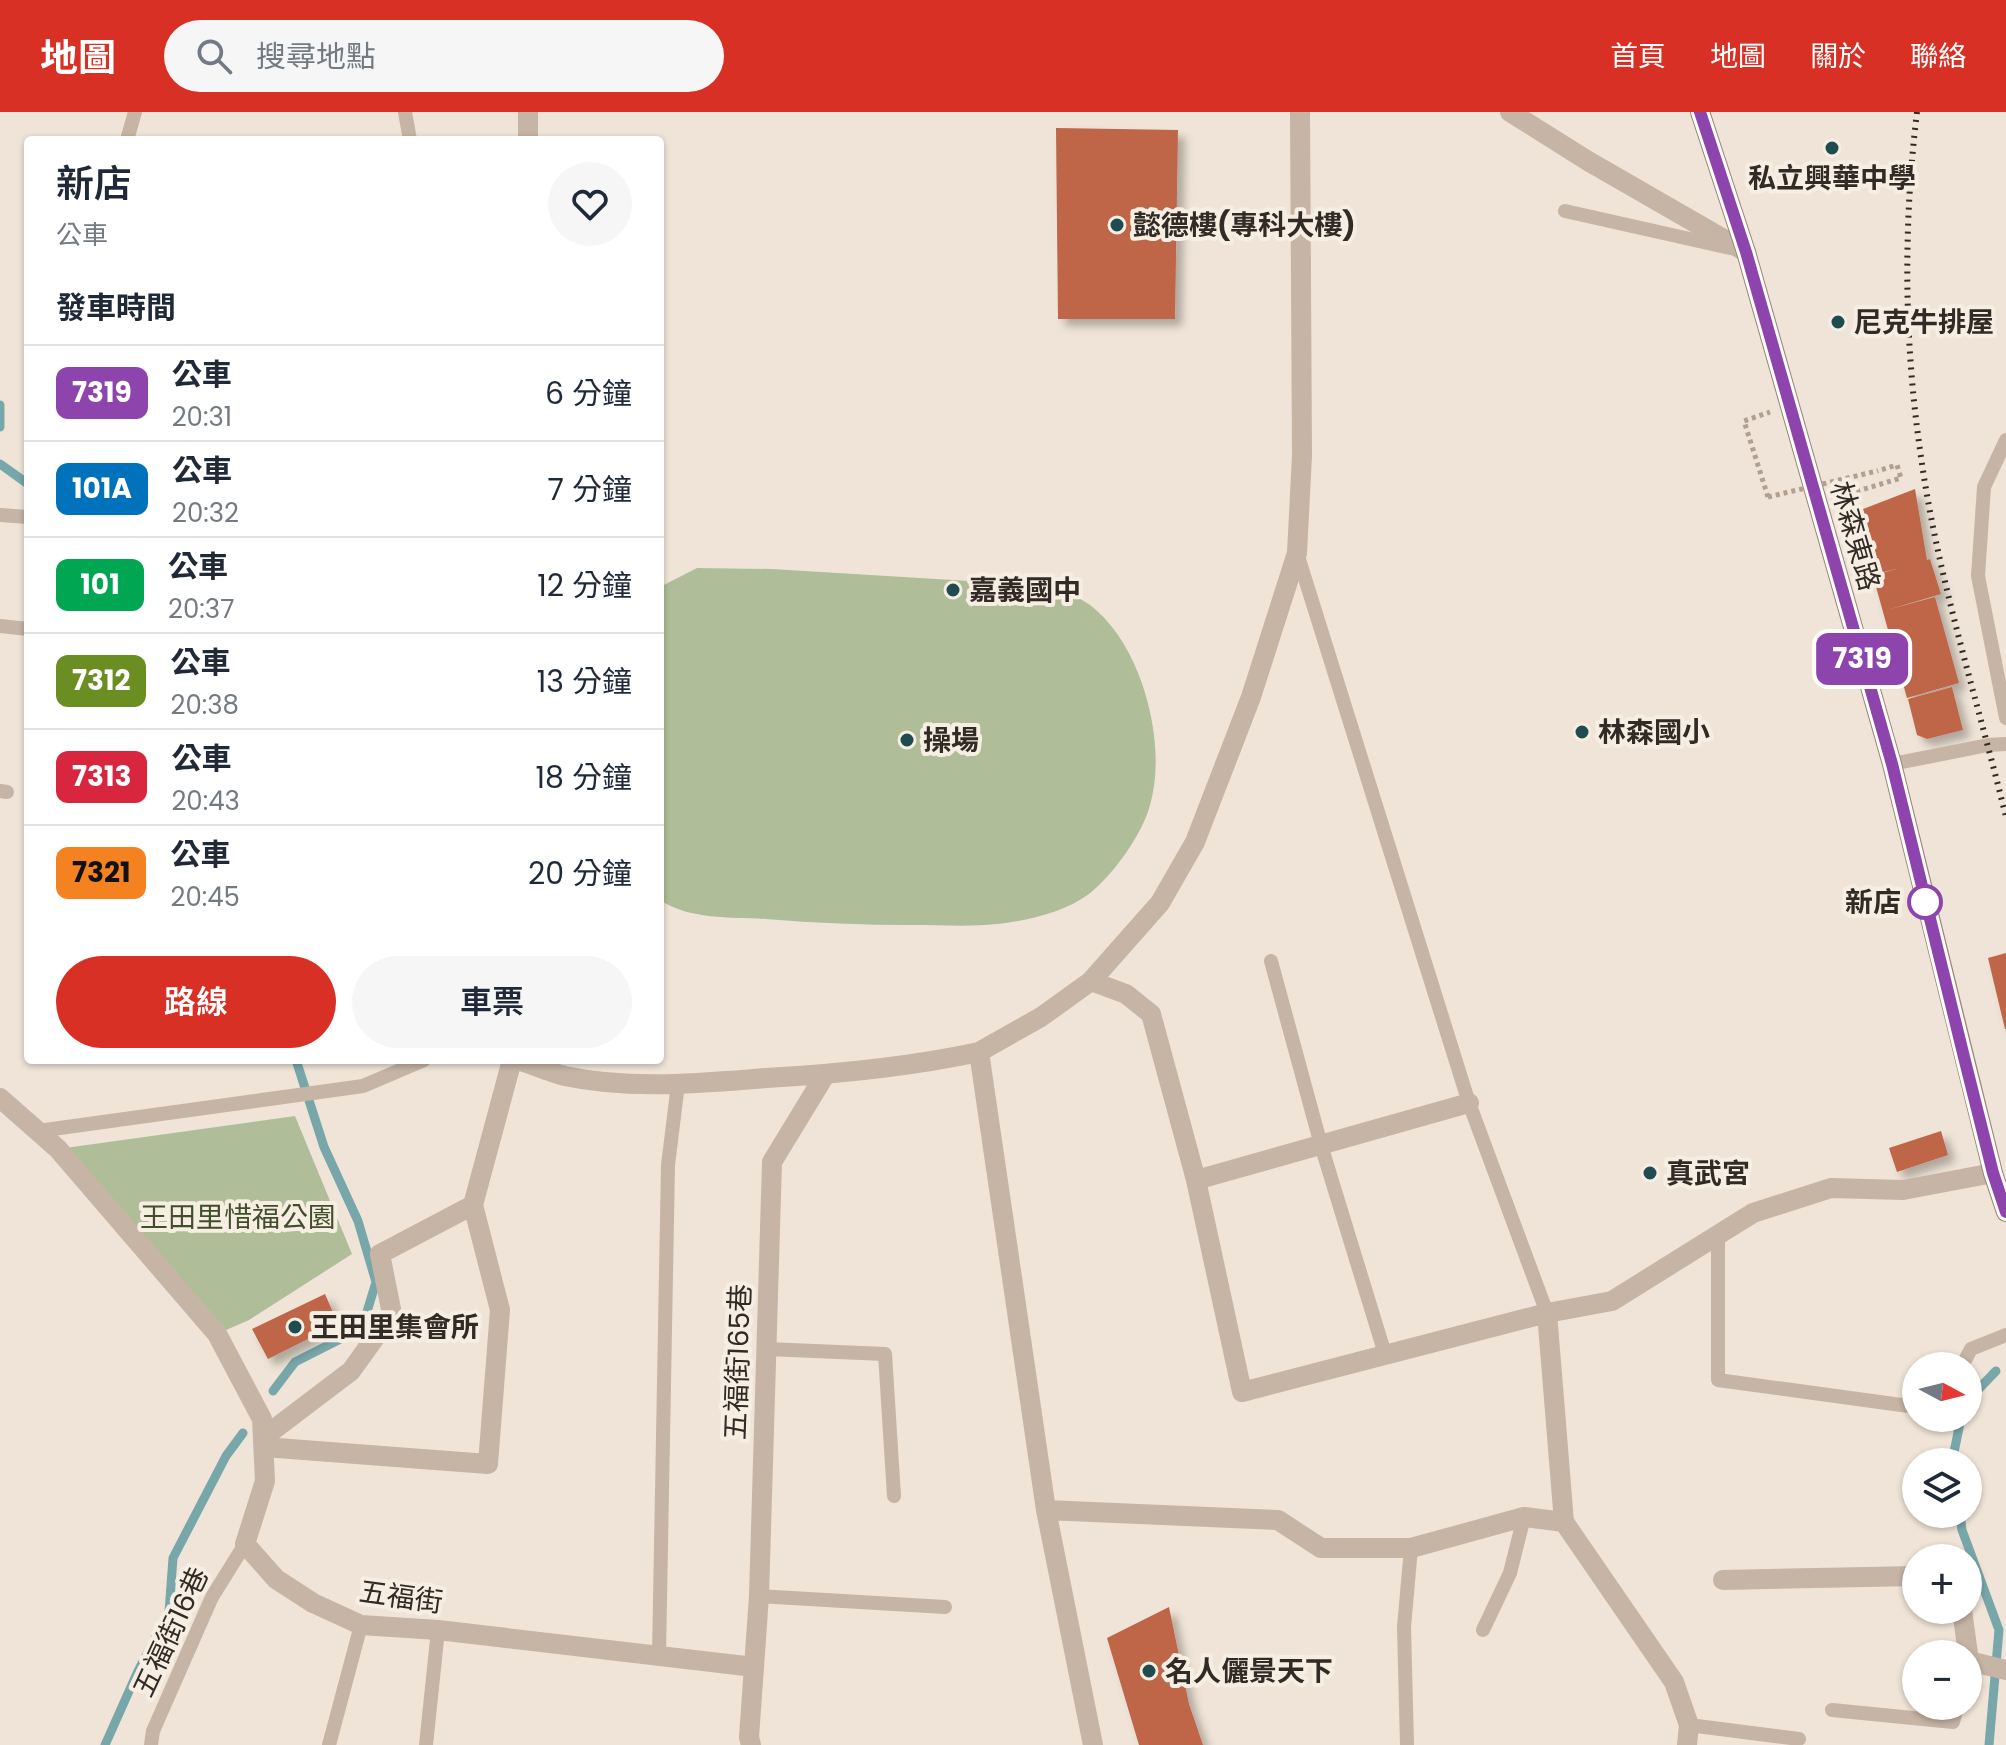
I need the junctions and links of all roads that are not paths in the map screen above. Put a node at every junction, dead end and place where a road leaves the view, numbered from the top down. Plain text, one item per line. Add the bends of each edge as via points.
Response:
1 (135, 112) edge
2 (405, 112) edge
3 (528, 112) edge
4 (1300, 112) edge
5 (1510, 112) edge
6 (1700, 112) edge
7 (128, 136) edge
8 (409, 136) edge
9 (528, 136) edge
10 (1565, 211) dead end
11 (1746, 252) junction
12 (2006, 440) edge
13 (0, 515) edge
14 (24, 517) edge
15 (1297, 553) junction
16 (0, 626) edge
17 (24, 629) edge
18 (2005, 711) edge
19 (2006, 744) edge
20 (1892, 764) junction
21 (1271, 961) dead end
22 (1091, 981) junction
23 (979, 1052) junction
24 (400, 1064) edge
25 (511, 1064) edge
26 (530, 1064) edge
27 (825, 1075) junction
28 (678, 1084) junction
29 (0, 1098) edge
30 (1469, 1103) junction
31 (38, 1131) junction
32 (1321, 1145) junction
33 (1993, 1173) junction
34 (1196, 1180) junction
35 (473, 1205) junction
36 (2006, 1212) edge
37 (1718, 1234) junction
38 (1547, 1313) junction
39 (2006, 1335) edge
40 (767, 1349) junction
41 (1969, 1352) edge
42 (1385, 1354) junction
43 (1902, 1405) edge
44 (264, 1442) junction
45 (894, 1496) dead end
46 (1046, 1510) junction
47 (1524, 1517) junction
48 (1564, 1522) junction
49 (245, 1544) junction
50 (1411, 1548) junction
51 (1902, 1576) edge
52 (1723, 1580) dead end
53 (759, 1596) junction
54 (945, 1607) dead end
55 (361, 1625) junction
56 (438, 1630) junction
57 (1483, 1630) dead end
58 (659, 1655) junction
59 (1982, 1666) edge
60 (754, 1667) junction
61 (2006, 1670) edge
62 (1832, 1710) dead end
63 (1902, 1717) edge
64 (1933, 1720) edge
65 (1954, 1720) edge
66 (1688, 1735) edge
67 (1799, 1739) dead end
68 (151, 1745) edge
69 (329, 1745) edge
70 (426, 1745) edge
71 (751, 1745) edge
72 (1093, 1745) edge
73 (1407, 1745) edge

1 - 7 lane
2 - 8 lane
3 - 9 street
4 - 15 street via 1302,455
5 - 11 street
6 - 11 main road, 林森東路
10 - 11 lane
11 - 20 main road, 林森東路
12 - 18 lane via 1984,487 1978,576
13 - 14 lane
15 - 22 street via 1251,697 1195,842 1160,903
15 - 30 lane
16 - 17 lane
19 - 20 lane
20 - 33 main road, 林森東路
21 - 32 lane
22 - 23 street
22 - 34 street via 1126,994 1151,1014
23 - 27 street via 921,1065
23 - 46 street
24 - 31 lane via 363,1086
25 - 35 street
26 - 28 street via 602,1082
27 - 28 street
27 - 40 street, 五福街165巷 via 772,1162
28 - 58 lane via 668,1165
29 - 31 street
30 - 32 street
30 - 38 lane
31 - 44 street via 217,1334 262,1419
32 - 34 street
32 - 42 lane
33 - 36 main road, 林森東路
33 - 37 street via 1903,1190 1831,1188 1753,1213
34 - 42 street via 1242,1392
35 - 44 street via 380,1254 392,1314 351,1371
35 - 44 street via 500,1310 488,1464
37 - 38 street via 1612,1301
37 - 43 lane via 1718,1380
38 - 42 street
38 - 48 street
39 - 41 lane
40 - 45 lane via 885,1354
40 - 53 street, 五福街165巷
44 - 49 street via 265,1481
46 - 50 street via 1278,1520 1321,1548
46 - 72 street
47 - 48 street
47 - 50 street
47 - 57 lane via 1510,1573
48 - 66 street via 1674,1682
49 - 55 street, 五福街 via 276,1579
49 - 68 lane, 五福街16巷 via 212,1597
50 - 73 lane via 1404,1627
51 - 52 street
53 - 54 lane
53 - 60 street, 五福街165巷
55 - 56 street, 五福街
55 - 69 lane
56 - 58 street, 五福街
56 - 70 lane
58 - 60 street, 五福街
59 - 61 street
60 - 71 street
62 - 63 lane
64 - 65 lane
66 - 67 lane

